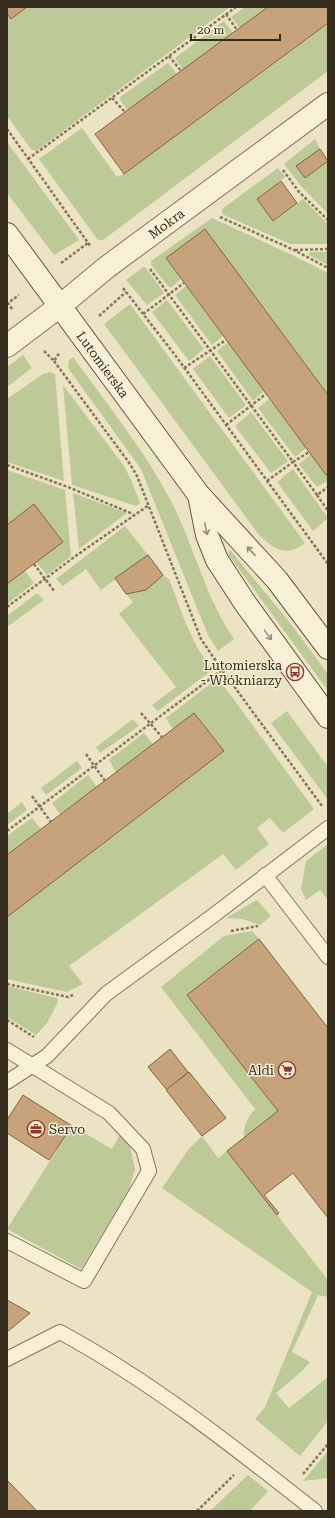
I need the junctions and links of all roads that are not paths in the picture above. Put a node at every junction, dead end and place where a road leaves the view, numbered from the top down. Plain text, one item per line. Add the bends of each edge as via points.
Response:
1 (328, 104) edge
2 (7, 234) edge
3 (60, 306) junction
4 (7, 346) edge
5 (199, 495) junction
6 (328, 648) edge
7 (328, 716) edge
8 (328, 828) edge
9 (265, 875) junction
10 (328, 957) edge
11 (7, 1050) edge
12 (32, 1065) junction
13 (7, 1082) edge
14 (7, 1241) edge
15 (7, 1359) edge
16 (315, 1511) edge

1 - 3 main road, Mokra via 107,267
2 - 3 main road, Lutomierska
3 - 4 main road, Mokra
3 - 5 main road, Lutomierska
6 -> 5 main road, Lutomierska via 278,580
5 -> 7 main road, Lutomierska via 207,535 217,560 245,603
8 - 9 lane
9 - 10 lane
9 - 12 lane via 106,994 47,1056
11 - 12 lane
12 - 13 lane
12 - 14 lane via 109,1113 143,1149 149,1171 84,1281
15 - 16 lane via 60,1332 148,1386 191,1416

